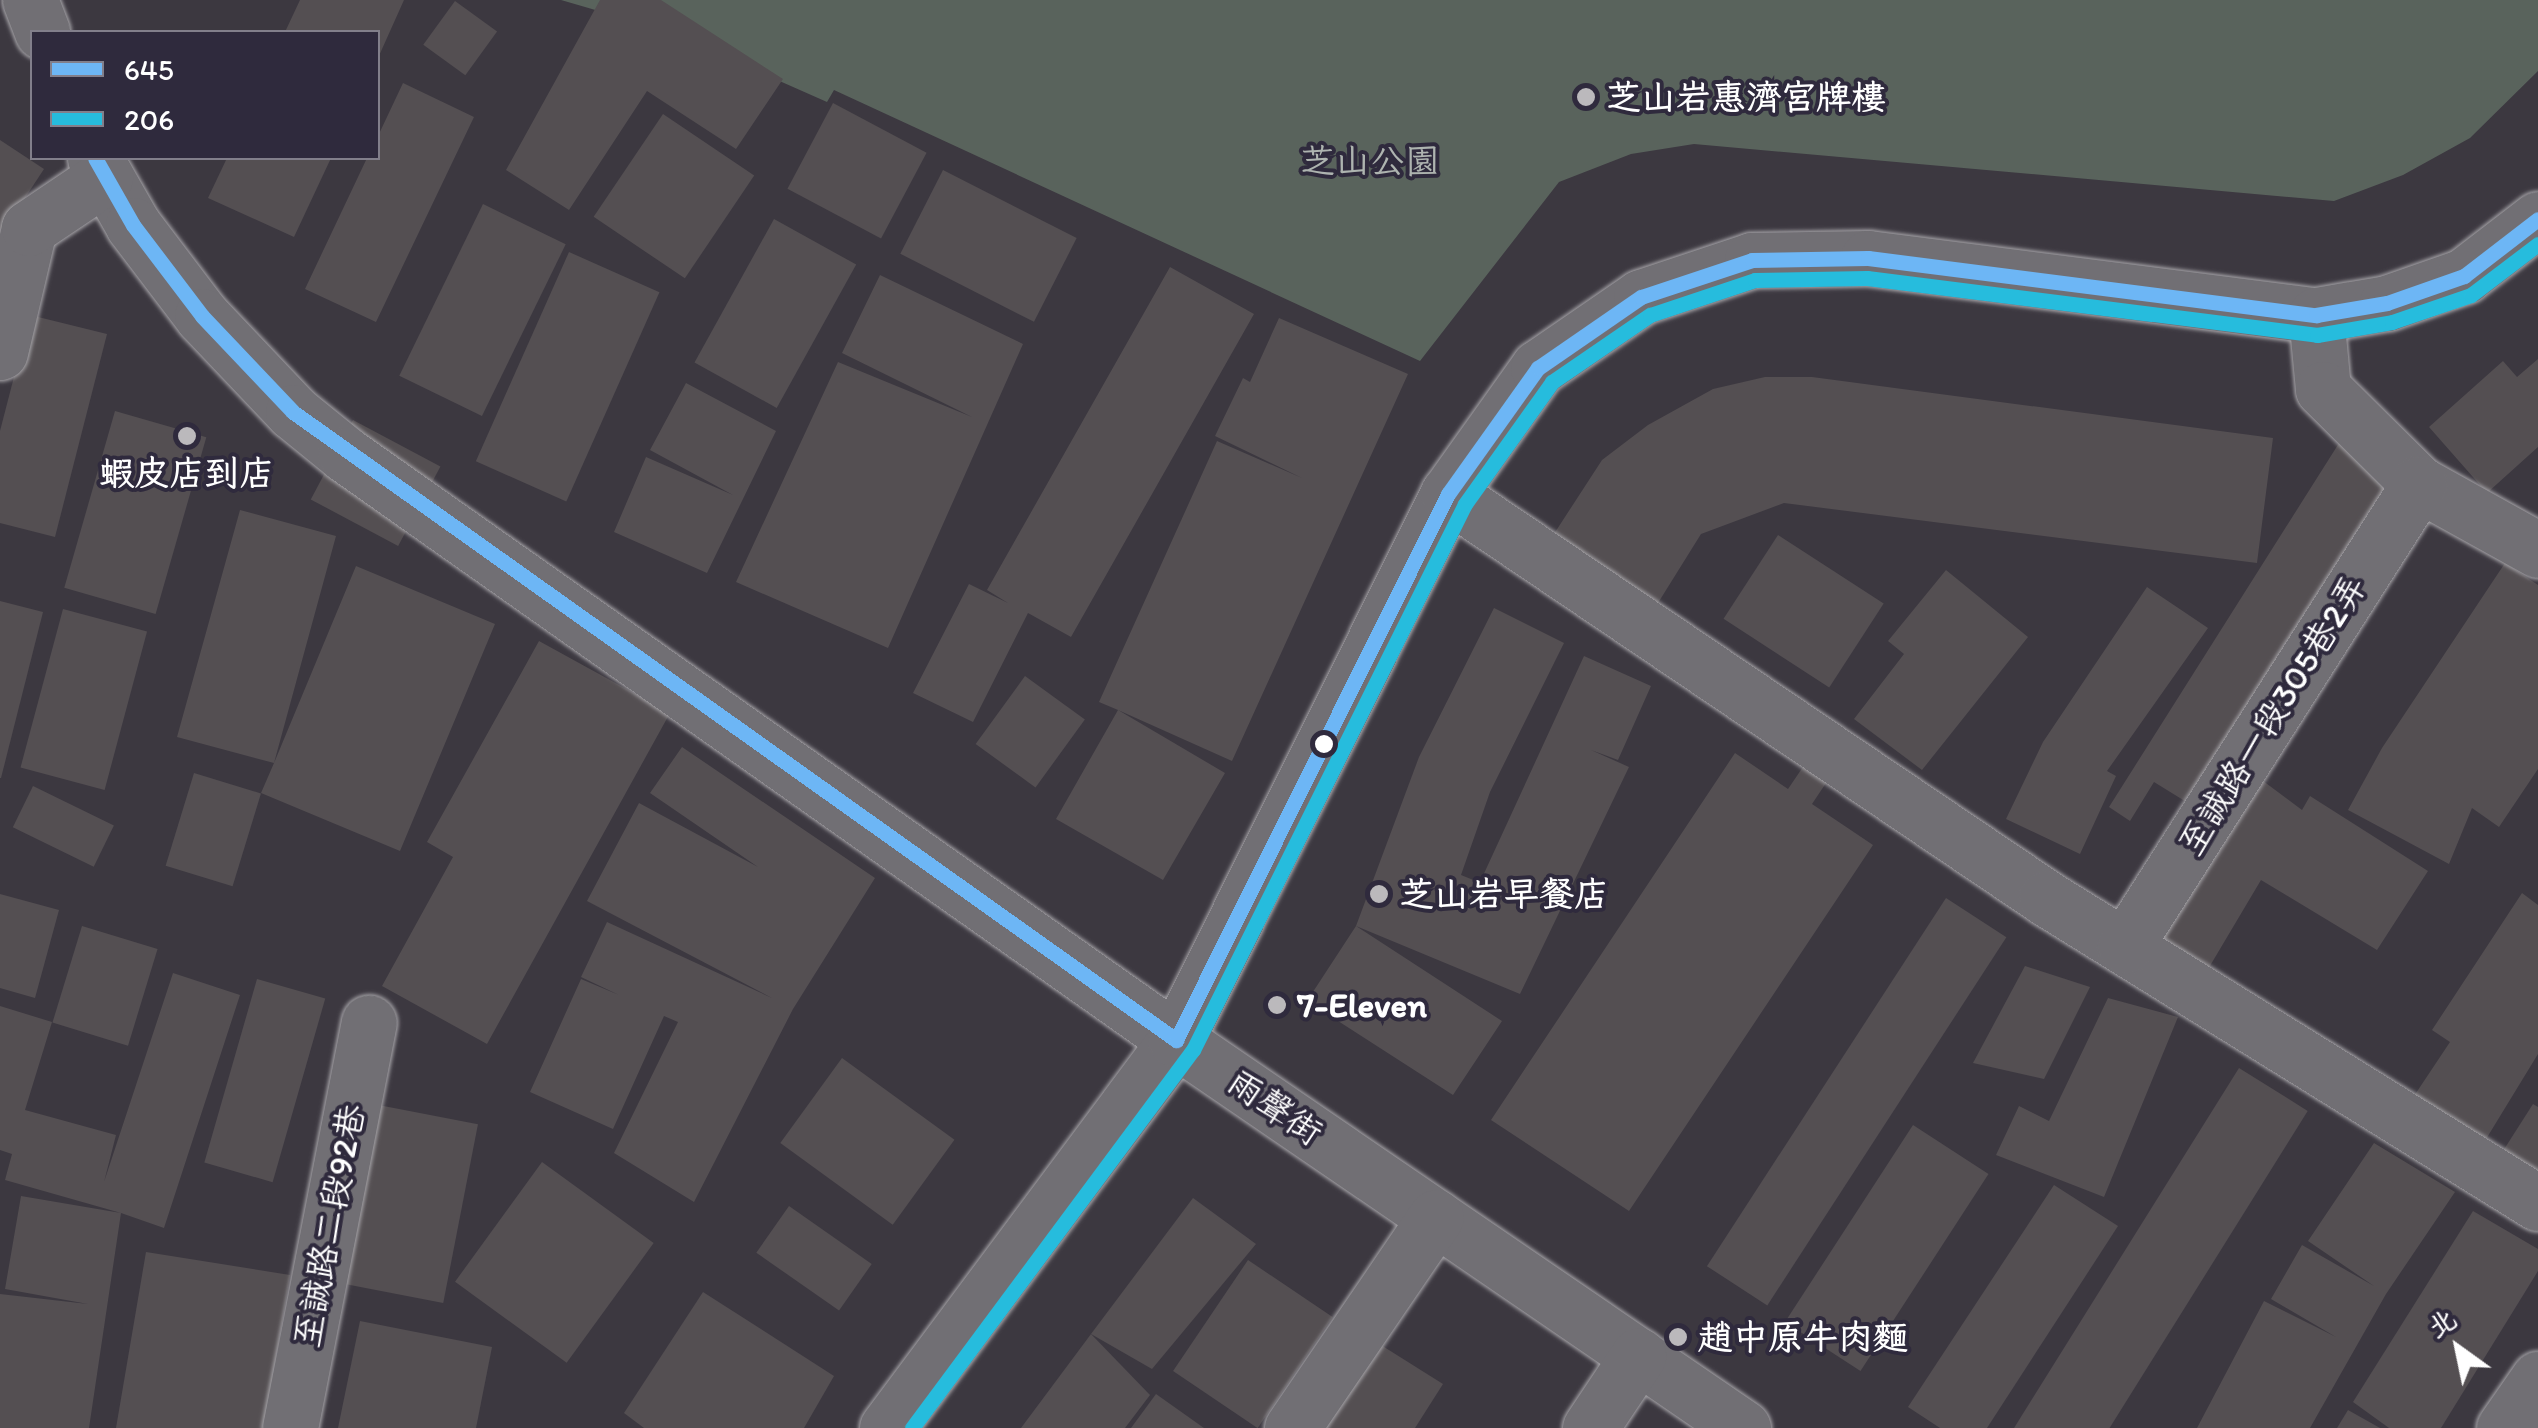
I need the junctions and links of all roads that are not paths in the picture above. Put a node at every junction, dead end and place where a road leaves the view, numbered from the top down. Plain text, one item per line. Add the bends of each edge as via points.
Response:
1 (30, 0) edge
2 (41, 30) edge
3 (100, 167) edge
4 (2538, 219) edge
5 (2316, 314) junction
6 (0, 352) edge
7 (2419, 484) junction
8 (1448, 494) junction
9 (2538, 550) edge
10 (2124, 946) junction
11 (369, 1023) dead end
12 (1176, 1040) junction
13 (2538, 1202) edge
14 (1436, 1217) junction
15 (1638, 1356) junction
16 (2538, 1379) edge
17 (290, 1428) edge
18 (887, 1428) edge
19 (1292, 1428) edge
20 (1590, 1428) edge
21 (1743, 1428) edge
22 (2504, 1428) edge

1 - 2 street
3 - 6 street via 29,228
3 - 12 street, 雨聲街 via 202,316 293,412
4 - 5 street via 2464,276 2388,304
5 - 7 street via 2323,389
5 - 8 street via 1868,258 1752,260 1641,296 1538,368
7 - 9 street
7 - 10 street, 至誠路一段305巷2弄
8 - 10 street
8 - 12 street
10 - 13 street
11 - 17 street, 至誠路二段92巷
12 - 14 street, 雨聲街
12 - 18 street
14 - 15 street, 雨聲街
14 - 19 street
15 - 20 street
15 - 21 street, 雨聲街
16 - 22 street

